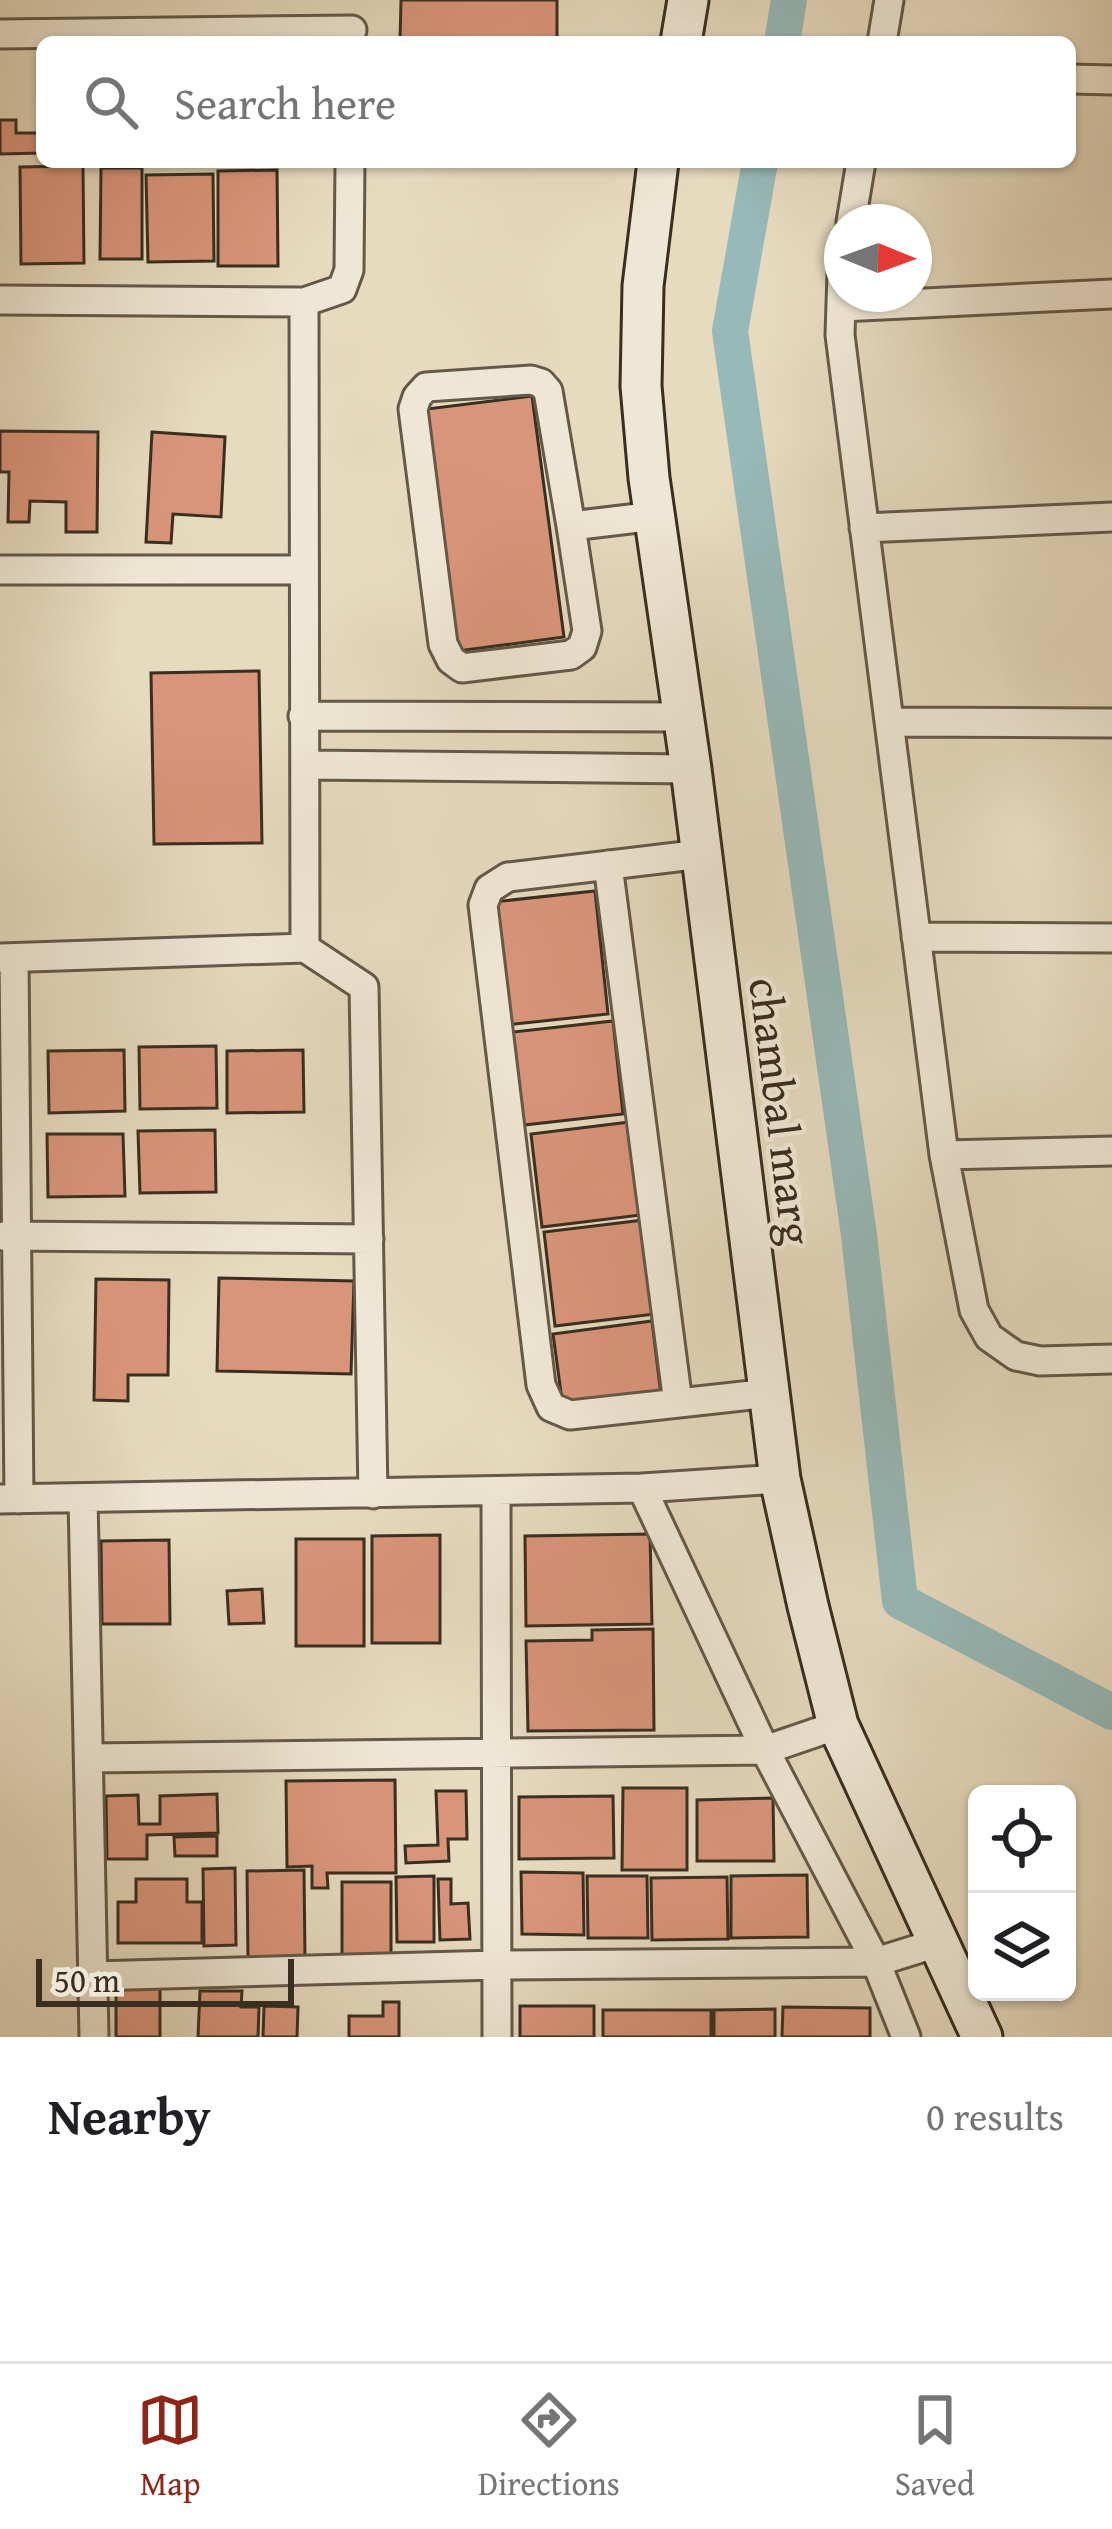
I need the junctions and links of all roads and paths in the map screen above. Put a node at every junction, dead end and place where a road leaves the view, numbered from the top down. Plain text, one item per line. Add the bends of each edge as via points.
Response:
1 (352, 0) edge
2 (688, 0) edge
3 (889, 0) edge
4 (0, 34) edge
5 (352, 36) edge
6 (681, 36) edge
7 (883, 36) edge
8 (1076, 79) edge
9 (1112, 80) edge
10 (350, 168) edge
11 (657, 168) edge
12 (860, 168) edge
13 (854, 204) edge
14 (1112, 294) edge
15 (0, 300) edge
16 (304, 302) junction
17 (932, 303) edge
18 (841, 312) edge
19 (655, 516) junction
20 (1112, 517) edge
21 (571, 526) junction
22 (864, 528) junction
23 (0, 570) edge
24 (302, 570) junction
25 (303, 716) junction
26 (684, 717) junction
27 (889, 722) junction
28 (1112, 723) edge
29 (306, 765) junction
30 (691, 769) junction
31 (702, 854) junction
32 (608, 865) junction
33 (916, 937) junction
34 (1112, 938) edge
35 (305, 948) junction
36 (7, 958) edge
37 (1112, 1150) edge
38 (944, 1155) junction
39 (9, 1236) edge
40 (369, 1239) junction
41 (1112, 1359) edge
42 (769, 1393) junction
43 (678, 1403) junction
44 (780, 1478) junction
45 (642, 1488) junction
46 (496, 1492) junction
47 (373, 1494) junction
48 (83, 1498) junction
49 (10, 1499) edge
50 (838, 1725) junction
51 (765, 1750) junction
52 (497, 1753) junction
53 (90, 1759) junction
54 (937, 1943) junction
55 (875, 1962) junction
56 (497, 1965) junction
57 (93, 1976) junction
58 (94, 2037) edge
59 (497, 2037) edge
60 (906, 2037) edge
61 (982, 2037) edge

1 - 5 street
2 - 6 street
3 - 7 street
4 - 5 street
8 - 9 street
10 - 16 street via 349,270 342,289
11 - 19 street, chambal marg via 641,386
12 - 13 street
14 - 17 street
15 - 16 street
16 - 24 street
18 - 22 street
19 - 21 street
19 - 26 street, chambal marg
20 - 22 street
21 - 21 street via 541,383 426,387 413,409 451,660 462,668 571,655 581,646 587,632
22 - 27 street
23 - 24 street
24 - 25 street
25 - 26 street
25 - 29 street
26 - 30 street, chambal marg
27 - 28 street
27 - 33 street
29 - 30 street
29 - 35 street
30 - 31 street, chambal marg
31 - 32 street
31 - 42 street, chambal marg
32 - 43 street
32 - 43 street via 508,877 488,890 483,905 538,1362 550,1407 570,1414
33 - 34 street
33 - 38 street
35 - 36 street
35 - 40 street via 364,987
36 - 39 street
37 - 38 street
38 - 41 street via 974,1310 989,1337 1016,1356
39 - 40 street
39 - 49 street
40 - 47 street
42 - 43 street
42 - 44 street, chambal marg
44 - 45 street
44 - 50 street, chambal marg
45 - 46 street
45 - 51 street
46 - 47 street
46 - 52 street
47 - 48 street
48 - 49 street
48 - 53 street
50 - 51 street
50 - 54 street, chambal marg
51 - 52 street
51 - 55 street
52 - 53 street
52 - 56 street
53 - 57 street
54 - 55 street
54 - 61 street, chambal marg
55 - 56 street
55 - 60 street
56 - 57 street
56 - 59 street
57 - 58 street

